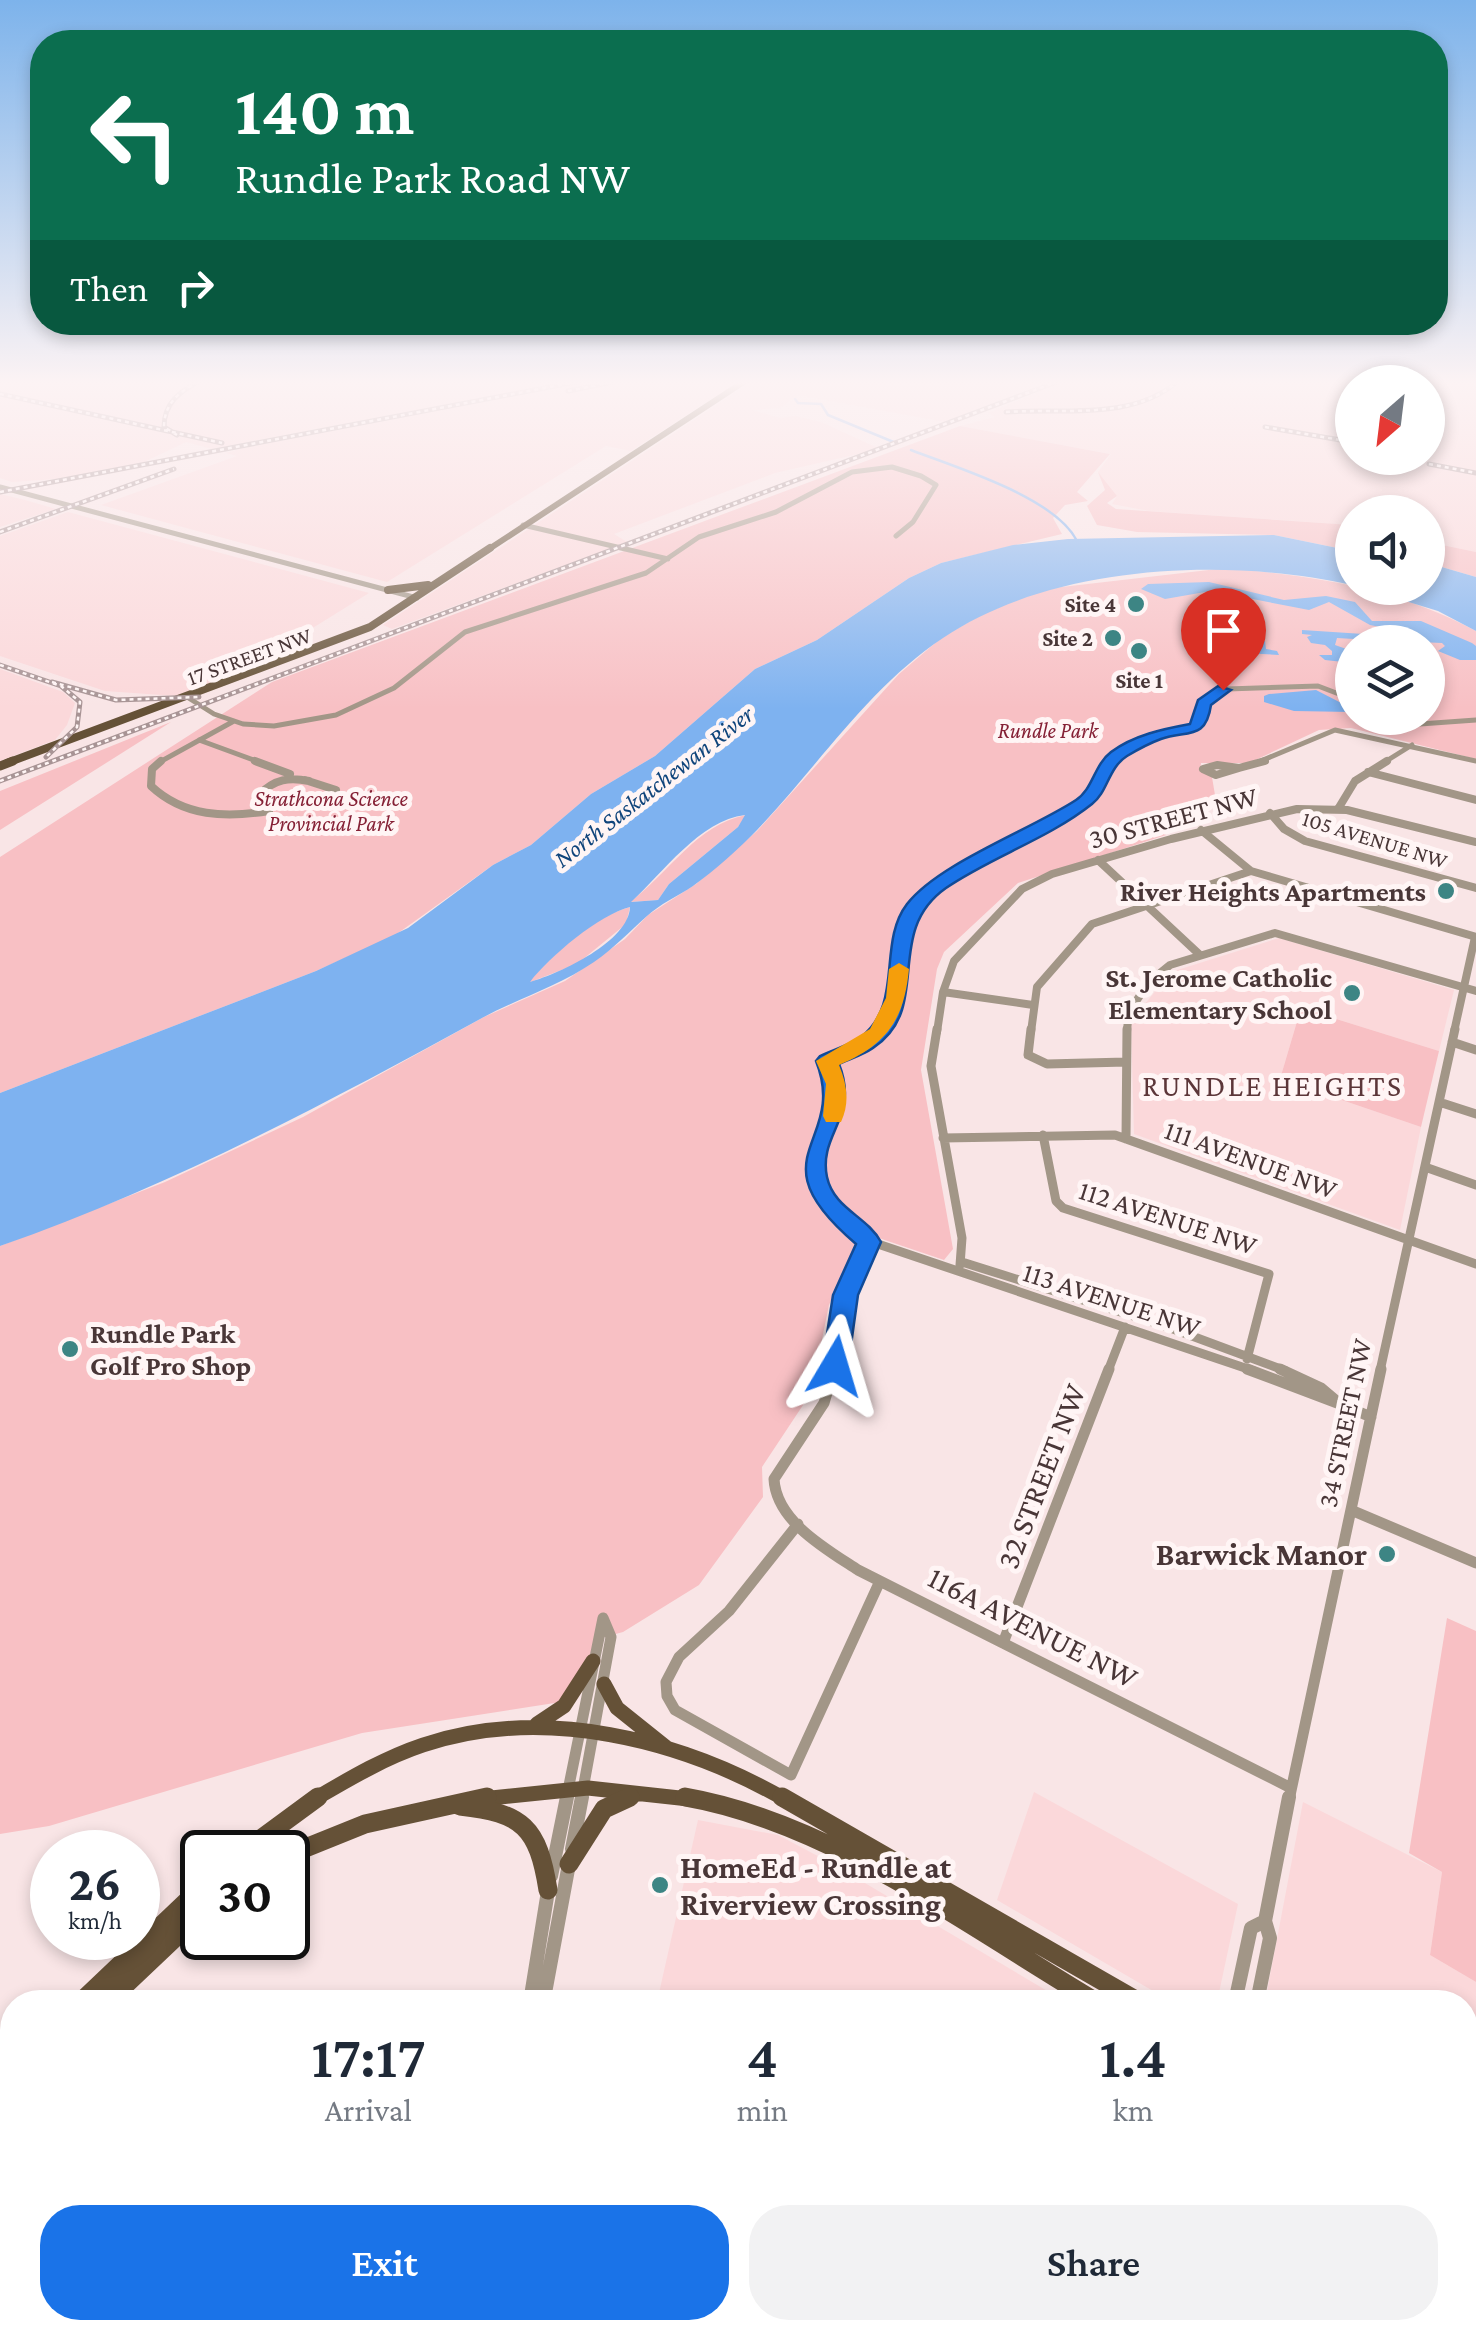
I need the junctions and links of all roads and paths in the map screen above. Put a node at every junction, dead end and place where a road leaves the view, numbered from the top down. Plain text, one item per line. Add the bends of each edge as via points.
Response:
1 (14, 490) edge
2 (577, 490) edge
3 (814, 490) edge
4 (933, 490) edge
5 (523, 525) junction
6 (896, 536) dead end
7 (492, 546) junction
8 (668, 559) junction
9 (428, 585) junction
10 (388, 590) junction
11 (414, 597) junction
12 (391, 609) junction
13 (290, 659) junction
14 (1335, 693) edge
15 (187, 697) junction
16 (1476, 720) edge
17 (234, 721) junction
18 (1445, 722) edge
19 (1335, 730) edge
20 (1361, 735) edge
21 (199, 740) junction
22 (1412, 745) junction
23 (1476, 761) edge
24 (0, 766) edge
25 (1242, 769) junction
26 (1368, 772) junction
27 (309, 781) junction
28 (336, 790) dead end
29 (1476, 800) edge
30 (1338, 808) junction
31 (1270, 814) junction
32 (1200, 830) junction
33 (1476, 842) edge
34 (1098, 860) junction
35 (1251, 871) junction
36 (938, 885) joint
37 (1476, 888) edge
38 (1148, 906) junction
39 (1475, 937) edge
40 (1200, 954) junction
41 (1464, 987) junction
42 (1476, 991) edge
43 (944, 992) junction
44 (1033, 1004) junction
45 (1452, 1042) junction
46 (1476, 1050) edge
47 (1126, 1062) junction
48 (1440, 1102) junction
49 (1476, 1114) edge
50 (1043, 1135) junction
51 (943, 1138) junction
52 (1126, 1138) junction
53 (1425, 1167) junction
54 (1476, 1185) edge
55 (1409, 1241) junction
56 (869, 1242) junction
57 (1476, 1264) edge
58 (959, 1267) junction
59 (1125, 1327) junction
60 (1246, 1361) junction
61 (1371, 1417) junction
62 (1351, 1510) junction
63 (798, 1524) junction
64 (1476, 1563) edge
65 (880, 1582) junction
66 (1003, 1643) junction
67 (593, 1661) junction
68 (604, 1684) junction
69 (536, 1726) junction
70 (587, 1728) junction
71 (667, 1748) junction
72 (1291, 1788) junction
73 (576, 1789) junction
74 (650, 1792) junction
75 (446, 1805) junction
76 (272, 1830) edge
77 (310, 1846) edge
78 (569, 1864) junction
79 (548, 1890) junction
80 (180, 1908) edge
81 (1265, 1921) junction
82 (180, 1933) edge
83 (93, 1990) edge
84 (120, 1990) edge
85 (531, 1990) edge
86 (545, 1990) edge
87 (1075, 1990) edge
88 (1118, 1990) edge
89 (1237, 1990) edge
90 (1259, 1990) edge

1 - 10 street
2 - 5 main road, 17 STREET NW
3 - 8 street via 780,511 692,540
4 - 6 street
5 - 7 main road, 17 STREET NW
5 - 8 street
7 - 9 main road, 17 STREET NW
7 - 11 main road, 17 STREET NW
8 - 17 street via 614,585 466,632 416,673 351,711 302,723
9 - 10 main road
9 - 11 main road, 17 STREET NW
10 - 11 street
10 - 12 main road via 398,598
11 - 12 main road, 17 STREET NW
11 - 13 main road, 17 STREET NW via 356,634
12 - 13 main road, 17 STREET NW
13 - 15 main road, 17 STREET NW
14 - 36 street via 1318,686 1218,691 1201,707 1195,727 1118,754 1083,803
15 - 17 street
15 - 24 main road, 17 STREET NW
16 - 18 street
17 - 21 street
19 - 25 street
20 - 22 street
21 - 27 street
21 - 27 street via 152,769 149,781 156,792 203,813 232,817 268,810 260,794 276,780
22 - 23 street
22 - 26 street
25 - 25 street via 1216,775 1204,769 1217,765
26 - 29 street
26 - 30 street
27 - 28 street
30 - 31 street, 30 STREET NW
30 - 33 street, 30 STREET NW
31 - 32 street, 30 STREET NW
31 - 37 street, 105 AVENUE NW via 1305,841
32 - 34 street, 30 STREET NW
32 - 35 street
34 - 38 street
34 - 43 street, 30 STREET NW via 1022,889 954,961
35 - 38 street
35 - 39 street
36 - 56 street via 903,927 888,1018 868,1042 827,1061 837,1101 816,1163 818,1186 845,1225
38 - 40 street
38 - 44 street via 1092,924 1037,987
39 - 41 street, 34 STREET NW
40 - 41 street via 1280,934
40 - 47 street via 1162,969 1130,1010
41 - 42 street
41 - 45 street, 34 STREET NW
43 - 44 street
43 - 51 street, 30 STREET NW via 931,1066
44 - 47 street via 1028,1050 1034,1060
45 - 46 street
45 - 48 street, 34 STREET NW
47 - 52 street
48 - 49 street
48 - 53 street, 34 STREET NW
50 - 51 street, 111 AVENUE NW
50 - 52 street, 111 AVENUE NW
50 - 60 street, 112 AVENUE NW via 1063,1208 1268,1274
51 - 58 street, 30 STREET NW via 962,1238
52 - 55 street, 111 AVENUE NW
53 - 54 street
53 - 55 street, 34 STREET NW
55 - 57 street, 111 AVENUE NW
55 - 61 street, 34 STREET NW
56 - 58 street, 113 AVENUE NW
56 - 63 street, 116A AVENUE NW via 846,1295 824,1403 772,1487
58 - 59 street, 113 AVENUE NW
58 - 60 street, 113 AVENUE NW
59 - 60 street, 113 AVENUE NW
59 - 66 street, 32 STREET NW
60 - 61 street, 113 AVENUE NW
61 - 62 street, 34 STREET NW
62 - 64 street
62 - 72 street, 34 STREET NW
63 - 65 street, 116A AVENUE NW
63 - 65 street via 729,1611 678,1657 666,1682 675,1710 791,1775
65 - 66 street, 116A AVENUE NW
66 - 72 street, 116A AVENUE NW
67 - 68 street via 603,1618 611,1637
67 - 69 main road via 564,1706
67 - 70 street
68 - 70 street
68 - 71 main road via 619,1714
69 - 70 main road
69 - 76 main road via 469,1733 394,1755
70 - 71 main road
70 - 73 street
71 - 88 main road via 787,1798
72 - 81 street, 34 STREET NW
73 - 74 main road
73 - 75 main road
73 - 78 street
73 - 79 street
74 - 78 main road via 604,1809
74 - 87 main road via 728,1807 839,1852
75 - 77 main road via 360,1824
75 - 79 main road via 500,1812 526,1824 539,1842
78 - 86 street
79 - 85 street
80 - 83 main road
81 - 89 street, 34 STREET NW via 1251,1928
81 - 90 street, 34 STREET NW via 1270,1938
82 - 84 main road

